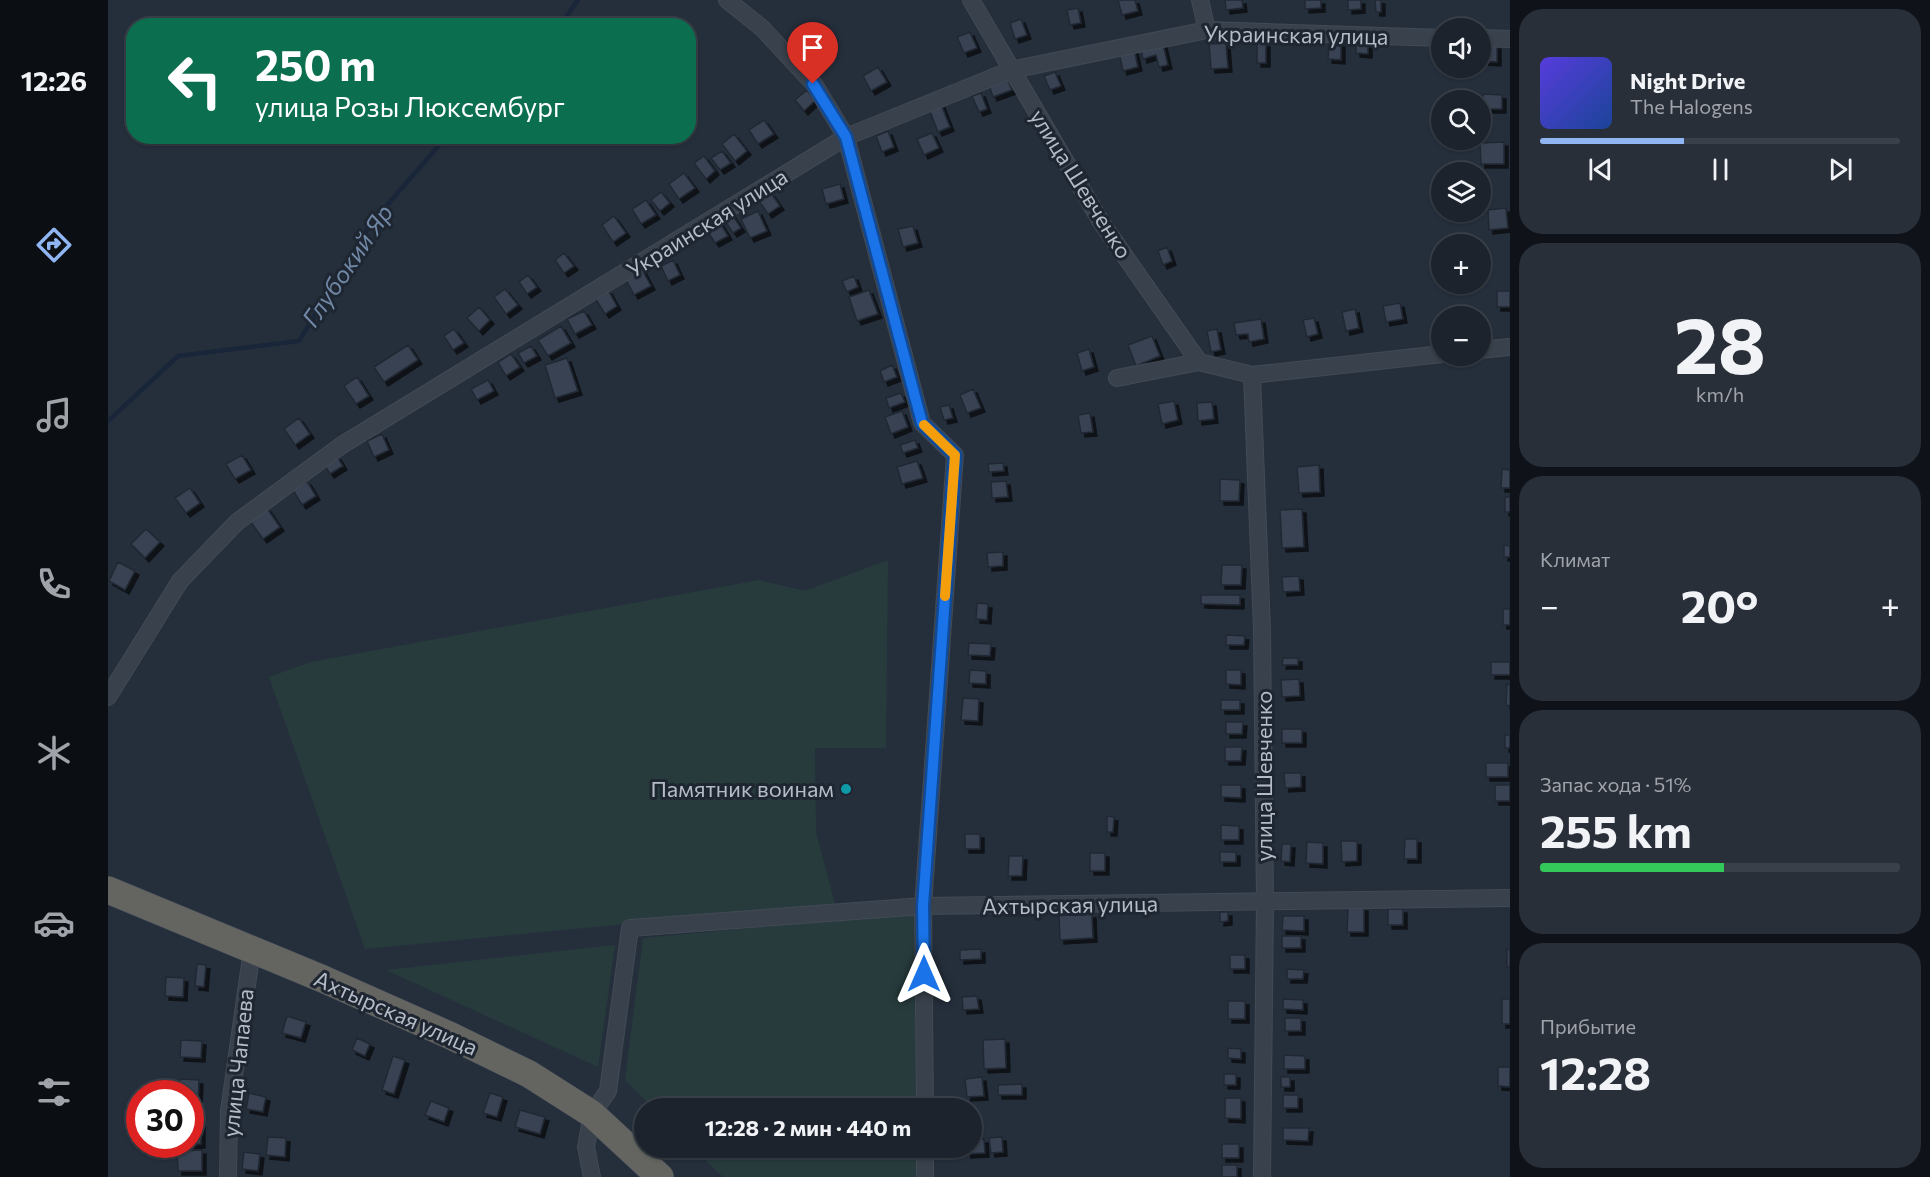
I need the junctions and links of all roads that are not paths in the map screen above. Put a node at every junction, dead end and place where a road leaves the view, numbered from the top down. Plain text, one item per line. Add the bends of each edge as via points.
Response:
1 (727, 0) edge
2 (971, 0) edge
3 (1200, 0) edge
4 (1207, 30) junction
5 (1431, 38) edge
6 (1491, 39) edge
7 (1510, 39) edge
8 (1011, 70) junction
9 (846, 137) junction
10 (1510, 347) edge
11 (1491, 349) edge
12 (1431, 355) edge
13 (1199, 362) junction
14 (1252, 375) junction
15 (1117, 378) dead end
16 (108, 697) edge
17 (108, 890) edge
18 (1510, 898) edge
19 (1265, 902) junction
20 (923, 906) junction
21 (252, 950) junction
22 (925, 1098) edge
23 (592, 1114) junction
24 (925, 1158) edge
25 (228, 1177) edge
26 (592, 1177) edge
27 (660, 1177) edge
28 (925, 1177) edge
29 (1262, 1177) edge

1 - 9 street via 762,28 813,84
2 - 8 street, улица Шевченко
3 - 4 street
4 - 5 street, Украинская улица
4 - 8 street, Украинская улица
6 - 7 street
8 - 9 street, Украинская улица
8 - 13 street, улица Шевченко via 1101,222
9 - 16 street, Украинская улица via 342,445 237,522 180,581
9 - 20 street via 922,423 955,455
10 - 11 street
12 - 14 street
13 - 14 street
13 - 15 street
14 - 19 street, улица Шевченко via 1263,630
17 - 21 highway, Ахтырская улица
18 - 19 street, Ахтырская улица
19 - 20 street, Ахтырская улица
19 - 29 street, улица Шевченко
20 - 22 street
20 - 23 street, Ахтырская улица via 630,928 608,1091
21 - 23 highway, Ахтырская улица via 519,1069
21 - 25 street, улица Чапаева via 229,1110
23 - 26 street via 586,1147
23 - 27 highway, Ахтырская улица
24 - 28 street

